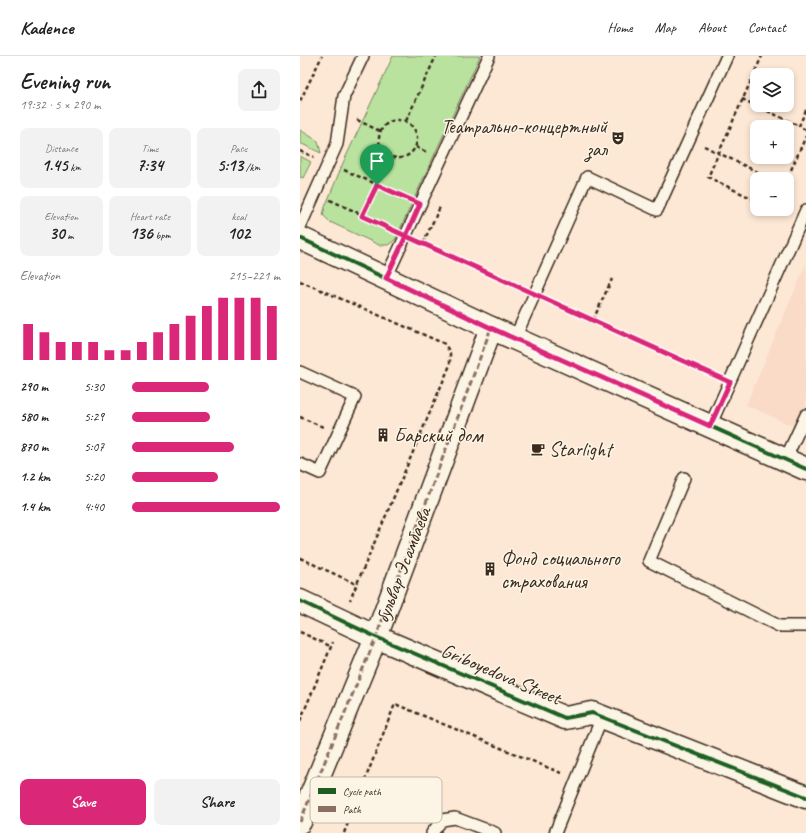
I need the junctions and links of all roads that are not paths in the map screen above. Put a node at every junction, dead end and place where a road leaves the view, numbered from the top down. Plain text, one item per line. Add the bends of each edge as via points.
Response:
1 (363, 56) edge
2 (489, 56) edge
3 (727, 56) edge
4 (806, 210) edge
5 (300, 227) edge
6 (300, 238) edge
7 (386, 278) junction
8 (491, 328) junction
9 (515, 338) junction
10 (300, 372) edge
11 (806, 415) edge
12 (710, 426) junction
13 (786, 460) junction
14 (300, 464) edge
15 (806, 469) edge
16 (684, 478) dead end
17 (300, 600) edge
18 (806, 626) edge
19 (376, 636) junction
20 (602, 717) junction
21 (318, 777) edge
22 (806, 797) edge
23 (310, 798) edge
24 (442, 820) edge
25 (300, 822) edge
26 (440, 823) edge
27 (432, 833) edge
28 (495, 833) edge
29 (555, 833) edge

1 - 5 lane via 344,96 337,144
2 - 7 lane
3 - 9 lane via 656,210 587,177
4 - 12 lane
6 - 7 street
7 - 8 street
8 - 9 street
8 - 19 street, бульвар Эсамбаева
9 - 12 street
10 - 14 lane via 355,397 320,474
11 - 13 lane
12 - 13 street
13 - 15 street
16 - 18 lane via 649,561 779,626
17 - 19 street, Griboyedova Street
19 - 20 street, Griboyedova Street via 565,718 592,713
19 - 21 street, бульвар Эсамбаева
20 - 22 street, Griboyedova Street
20 - 29 lane
23 - 25 street, бульвар Эсамбаева
24 - 28 lane via 455,818
26 - 27 lane

